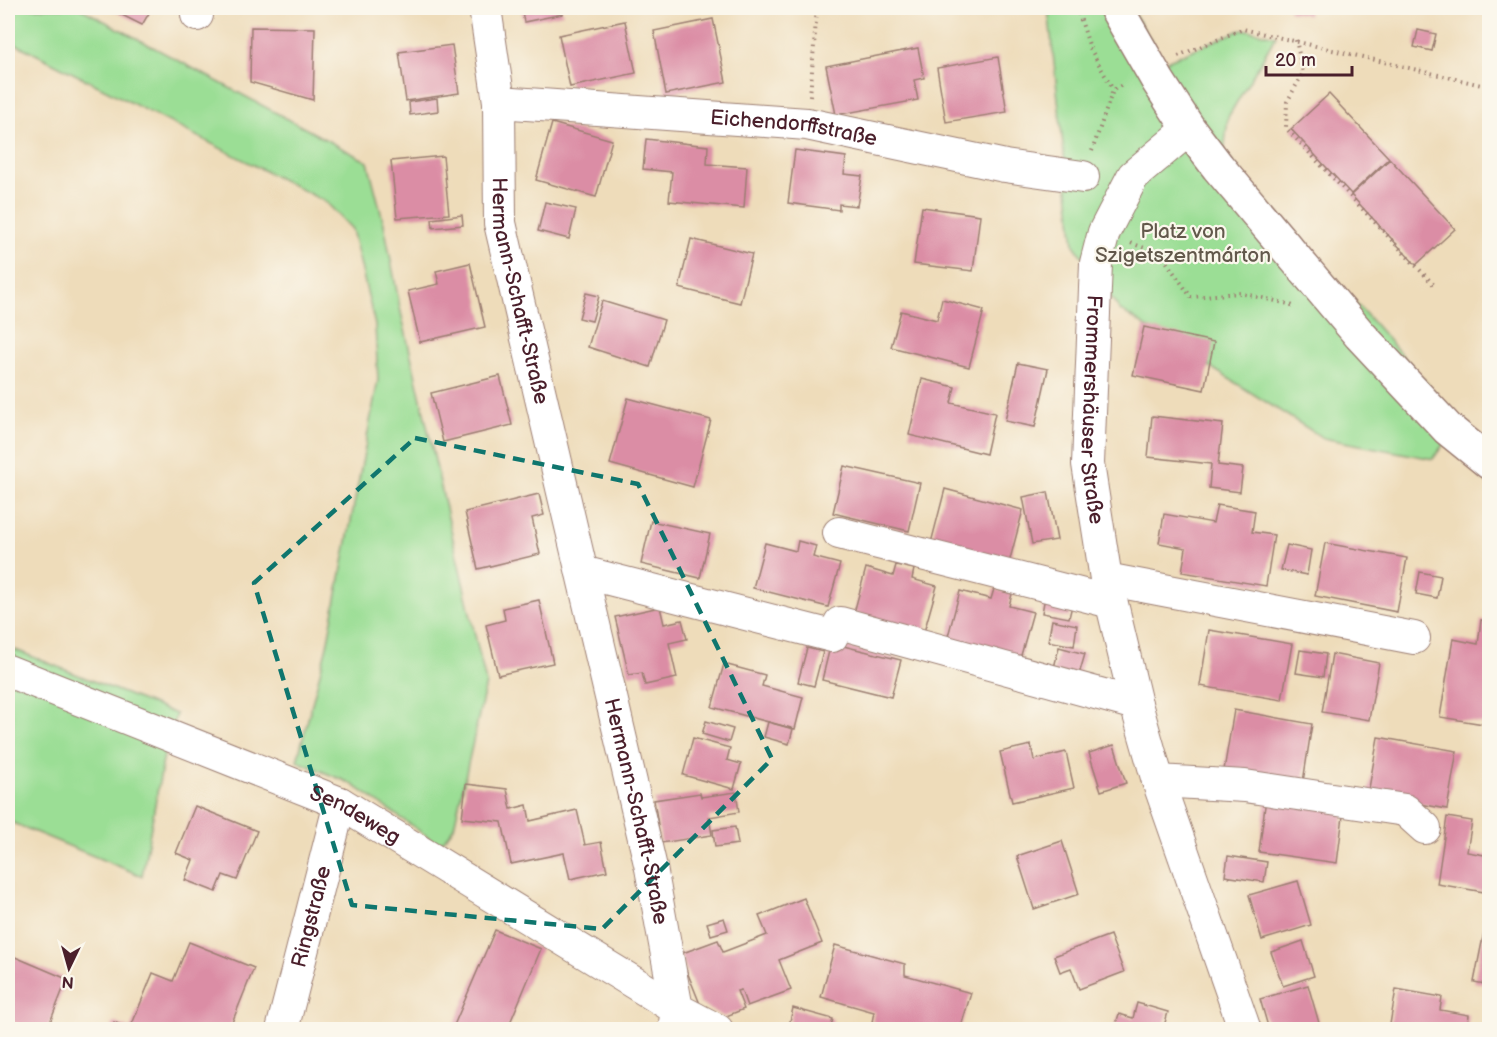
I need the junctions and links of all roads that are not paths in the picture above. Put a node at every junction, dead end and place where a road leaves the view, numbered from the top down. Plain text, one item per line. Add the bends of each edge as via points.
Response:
1 (485, 8) edge
2 (1116, 8) edge
3 (499, 102) junction
4 (1189, 129) junction
5 (1083, 177) dead end
6 (1490, 463) edge
7 (839, 533) dead end
8 (582, 573) junction
9 (1108, 590) junction
10 (1414, 638) dead end
11 (8, 671) edge
12 (1136, 704) junction
13 (1158, 781) junction
14 (340, 803) junction
15 (1425, 828) dead end
16 (676, 1019) edge
17 (282, 1029) edge
18 (717, 1029) edge
19 (1245, 1029) edge

1 - 3 street, Hermann-Schafft-Straße
2 - 4 main road
3 - 5 street, Eichendorffstraße via 807,124 1005,166
3 - 8 street, Hermann-Schafft-Straße via 500,223
4 - 6 main road via 1360,335 1448,429
4 - 9 street, Frommershäuser Straße via 1134,177 1104,232 1096,263 1088,464
7 - 9 street
8 - 12 street
8 - 16 street, Hermann-Schafft-Straße via 651,868
9 - 10 street
9 - 12 street, Frommershäuser Straße
11 - 14 street, Sendeweg
12 - 13 street, Frommershäuser Straße
13 - 15 street via 1245,786 1405,810
13 - 19 street, Frommershäuser Straße
14 - 16 street, Sendeweg
14 - 17 street, Ringstraße
16 - 18 street

